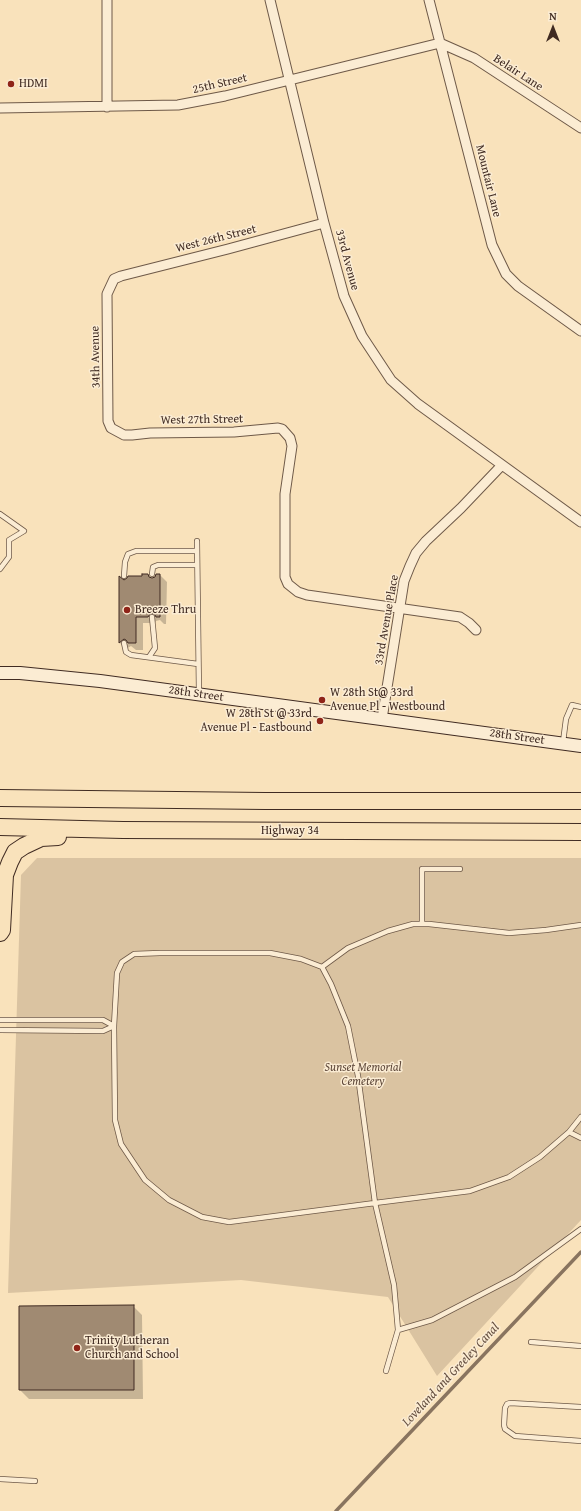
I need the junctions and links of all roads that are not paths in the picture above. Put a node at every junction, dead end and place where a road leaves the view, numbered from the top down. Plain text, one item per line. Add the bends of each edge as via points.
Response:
1 (107, 0) edge
2 (270, 0) edge
3 (429, 0) edge
4 (440, 43) junction
5 (290, 79) junction
6 (107, 107) junction
7 (0, 108) edge
8 (581, 128) edge
9 (324, 223) junction
10 (114, 280) joint
11 (581, 331) edge
12 (117, 432) joint
13 (502, 465) junction
14 (0, 514) edge
15 (581, 522) edge
16 (197, 541) dead end
17 (197, 551) junction
18 (198, 566) junction
19 (0, 569) edge
20 (152, 574) dead end
21 (124, 576) dead end
22 (400, 608) junction
23 (152, 617) dead end
24 (476, 630) dead end
25 (124, 643) dead end
26 (148, 657) junction
27 (198, 664) junction
28 (0, 673) edge
29 (199, 694) junction
30 (581, 707) edge
31 (382, 719) junction
32 (563, 744) junction
33 (581, 746) edge
34 (0, 798) edge
35 (581, 802) edge
36 (0, 828) edge
37 (123, 830) junction
38 (581, 832) edge
39 (460, 869) dead end
40 (422, 924) junction
41 (581, 925) edge
42 (0, 933) edge
43 (322, 967) junction
44 (0, 1020) edge
45 (114, 1026) junction
46 (0, 1030) edge
47 (581, 1117) edge
48 (569, 1132) junction
49 (581, 1138) edge
50 (375, 1203) junction
51 (581, 1229) edge
52 (398, 1330) junction
53 (531, 1342) dead end
54 (581, 1346) edge
55 (386, 1371) dead end
56 (581, 1407) edge
57 (581, 1441) edge
58 (0, 1479) edge
59 (35, 1481) dead end

1 - 6 street
2 - 5 street, 33rd Avenue
3 - 4 street, Mountair Lane
4 - 5 street, 25th Street
4 - 8 street, Belair Lane via 474,58
4 - 11 street, Mountair Lane via 492,245 506,274 518,286
5 - 6 street, 25th Street via 178,105
5 - 9 street, 33rd Avenue
6 - 7 street, 25th Street
9 - 10 street, West 26th Street via 121,276
9 - 13 street, 33rd Avenue via 344,296 362,336 391,380 418,404
10 - 12 street, 34th Avenue via 107,294 108,422
12 - 22 street, West 27th Street via 132,435 282,429 287,433 292,446 285,494 285,577 288,584 307,595
13 - 15 street, 33rd Avenue
13 - 22 street, 33rd Avenue Place via 416,553 404,581
14 - 19 lane via 24,531 9,540 9,557
16 - 17 lane
17 - 18 lane
17 - 21 lane via 136,551 128,554
18 - 20 lane via 158,564 153,567
18 - 27 lane
22 - 24 street via 460,617
22 - 31 street, 33rd Avenue Place
23 - 26 lane via 155,648
25 - 26 lane via 126,652 131,655
26 - 27 lane
27 - 29 lane
28 - 29 street, 28th Street via 100,681
29 - 31 street, 28th Street
30 - 32 lane via 572,705 566,719
31 - 32 street, 28th Street
32 - 33 street, 28th Street
34 - 35 highway
36 - 37 highway, Highway 34
37 - 38 highway, Highway 34
37 - 42 highway via 103,837 41,838 15,852 5,875
39 - 40 lane via 422,869
40 - 41 lane via 509,933
40 - 43 lane via 413,924 381,934 348,948
43 - 45 lane via 301,959 270,953 134,954 122,962 117,973
43 - 50 lane via 348,1026 358,1076
44 - 45 lane via 103,1020
45 - 46 lane via 102,1031
45 - 50 lane via 115,1120 121,1144 145,1180 169,1200 202,1217 229,1222
47 - 48 lane
48 - 49 lane
48 - 50 lane via 540,1157 509,1177 470,1191
50 - 52 lane via 394,1285
51 - 52 lane via 515,1277 432,1320
52 - 55 lane
53 - 54 lane
56 - 57 lane via 510,1403 506,1408 504,1425 505,1429 515,1436
58 - 59 lane

